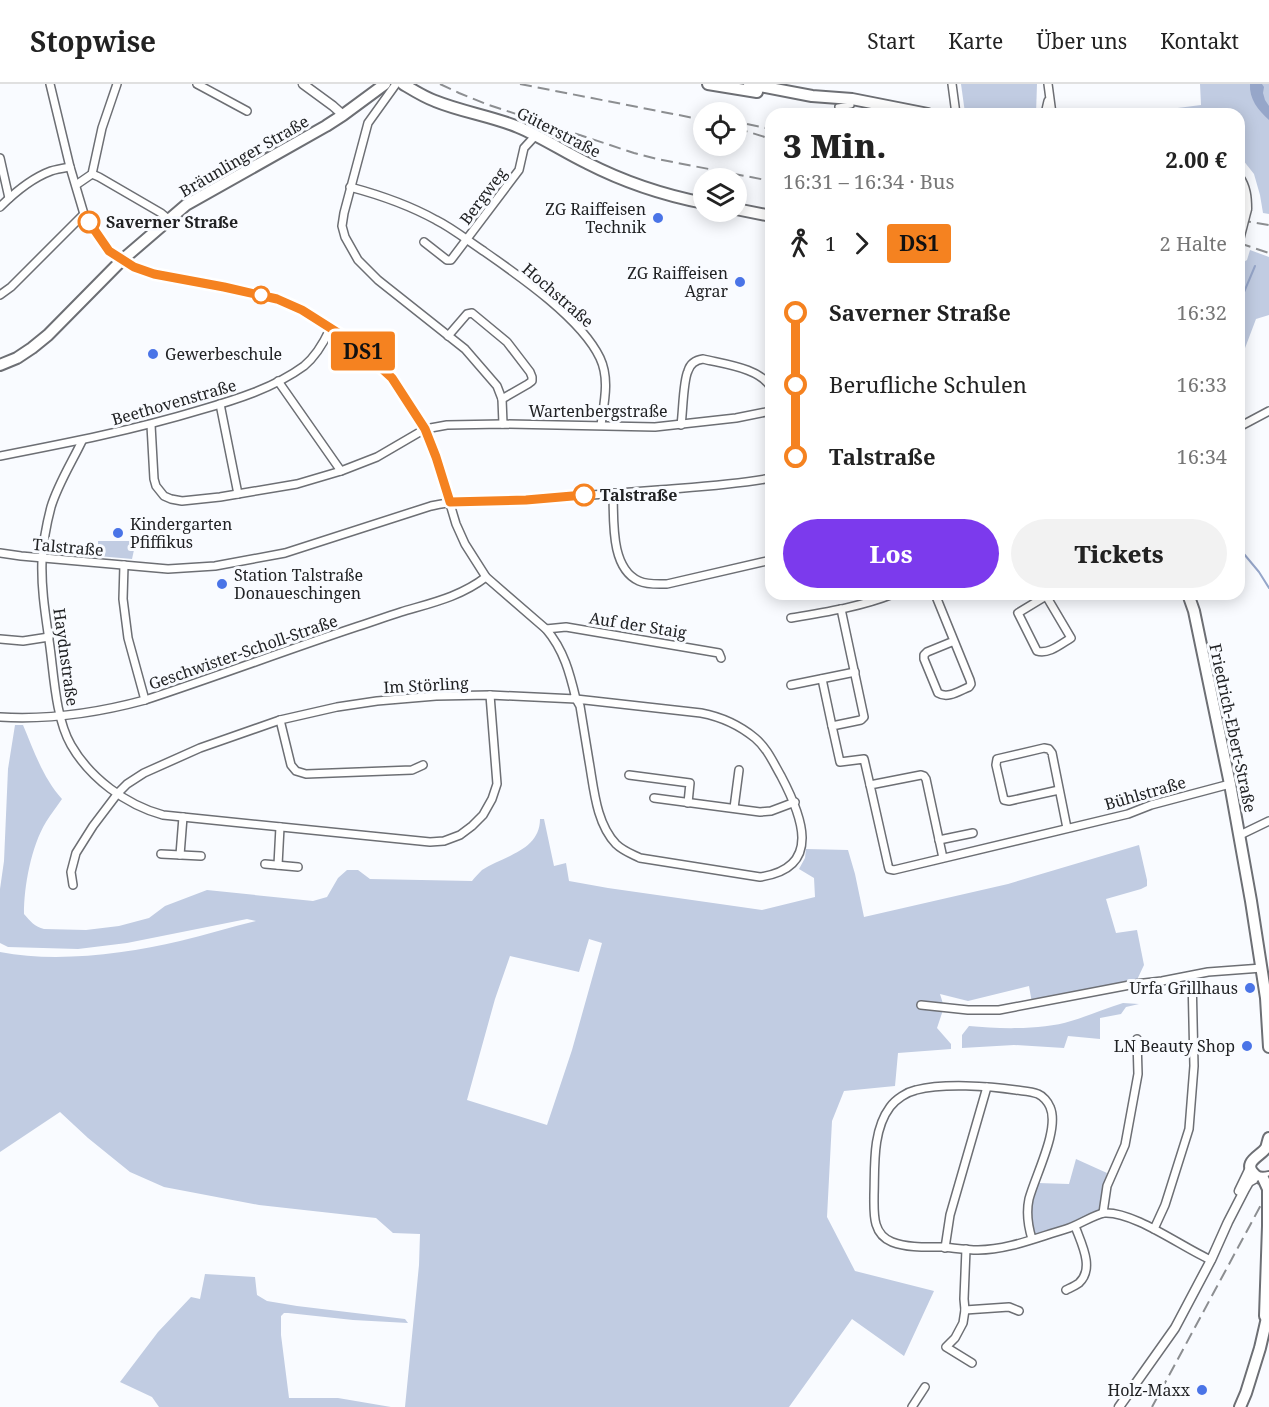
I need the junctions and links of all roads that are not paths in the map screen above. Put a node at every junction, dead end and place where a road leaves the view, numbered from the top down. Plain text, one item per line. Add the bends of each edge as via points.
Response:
1 (50, 84) edge
2 (117, 84) edge
3 (197, 84) edge
4 (303, 84) edge
5 (385, 84) edge
6 (396, 84) edge
7 (403, 84) edge
8 (708, 84) edge
9 (749, 84) edge
10 (952, 84) edge
11 (1048, 84) edge
12 (734, 86) edge
13 (1049, 96) junction
14 (839, 102) junction
15 (851, 105) dead end
16 (884, 108) edge
17 (955, 108) edge
18 (1046, 108) edge
19 (1051, 108) edge
20 (247, 111) dead end
21 (343, 115) junction
22 (535, 136) junction
23 (0, 158) edge
24 (70, 167) junction
25 (92, 174) junction
26 (76, 185) junction
27 (350, 187) junction
28 (1245, 188) edge
29 (9, 198) junction
30 (693, 201) edge
31 (0, 207) edge
32 (747, 211) edge
33 (84, 214) junction
34 (765, 215) edge
35 (1245, 218) edge
36 (168, 219) junction
37 (466, 240) junction
38 (424, 242) dead end
39 (122, 260) junction
40 (0, 295) edge
41 (330, 329) junction
42 (448, 336) junction
43 (0, 365) edge
44 (765, 379) edge
45 (278, 381) junction
46 (502, 399) junction
47 (220, 404) junction
48 (1269, 411) edge
49 (765, 412) edge
50 (503, 424) junction
51 (1245, 424) edge
52 (152, 425) junction
53 (602, 425) junction
54 (681, 425) junction
55 (425, 429) junction
56 (82, 441) junction
57 (0, 456) edge
58 (341, 471) junction
59 (765, 479) edge
60 (613, 493) junction
61 (238, 494) junction
62 (450, 502) junction
63 (0, 553) edge
64 (42, 558) junction
65 (765, 561) edge
66 (124, 565) junction
67 (486, 577) junction
68 (876, 600) edge
69 (937, 600) edge
70 (1038, 600) edge
71 (1048, 600) edge
72 (1190, 600) edge
73 (840, 609) junction
74 (791, 618) dead end
75 (546, 629) junction
76 (49, 637) junction
77 (0, 639) edge
78 (954, 641) junction
79 (721, 658) dead end
80 (855, 672) junction
81 (822, 679) junction
82 (790, 685) dead end
83 (490, 695) junction
84 (576, 699) junction
85 (145, 700) junction
86 (60, 716) junction
87 (0, 717) edge
88 (280, 720) junction
89 (832, 726) junction
90 (423, 765) dead end
91 (739, 770) dead end
92 (629, 775) dead end
93 (1230, 784) junction
94 (870, 785) junction
95 (1059, 790) junction
96 (118, 793) junction
97 (654, 798) dead end
98 (795, 802) junction
99 (688, 803) junction
100 (734, 808) junction
101 (183, 817) junction
102 (1269, 821) edge
103 (280, 827) junction
104 (1068, 828) junction
105 (973, 833) dead end
106 (1240, 835) junction
107 (939, 840) junction
108 (161, 854) dead end
109 (180, 855) junction
110 (201, 856) dead end
111 (943, 858) junction
112 (265, 864) dead end
113 (278, 865) junction
114 (298, 867) dead end
115 (73, 885) dead end
116 (1262, 968) junction
117 (1192, 976) junction
118 (1267, 998) edge
119 (921, 1005) dead end
120 (1137, 1039) dead end
121 (1269, 1047) edge
122 (987, 1087) junction
123 (1269, 1138) edge
124 (1264, 1155) edge
125 (1251, 1166) junction
126 (1264, 1177) edge
127 (1235, 1209) junction
128 (1103, 1213) junction
129 (1075, 1226) junction
130 (1268, 1226) edge
131 (1154, 1229) junction
132 (1032, 1239) junction
133 (945, 1248) junction
134 (966, 1249) junction
135 (1211, 1260) junction
136 (1066, 1290) dead end
137 (966, 1310) junction
138 (1019, 1311) dead end
139 (1268, 1317) edge
140 (1269, 1338) edge
141 (1260, 1348) junction
142 (972, 1363) dead end
143 (925, 1387) dead end
144 (912, 1407) edge
145 (1119, 1407) edge
146 (1240, 1407) edge

1 - 24 street
2 - 25 street
3 - 20 street
4 - 21 street, Bräunlinger Straße
5 - 21 main road, Bräunlinger Straße
6 - 27 street via 368,123
7 - 22 main road, Güterstraße via 437,102 511,124
8 - 12 main road
9 - 14 main road
10 - 17 street
11 - 13 street
12 - 14 main road via 817,102
13 - 18 street
13 - 19 street
14 - 15 street
14 - 16 main road
21 - 36 main road, Bräunlinger Straße via 196,198
22 - 30 main road, Güterstraße via 616,177
22 - 37 street, Bergweg via 524,148 519,170
23 - 29 street
24 - 26 street
24 - 29 street via 50,171
25 - 26 street
25 - 36 street
26 - 33 street
27 - 37 street, Hochstraße via 404,205
27 - 42 street via 342,226 348,245 378,280
28 - 35 street, bridge
29 - 31 street
32 - 34 main road
33 - 39 street via 109,251
33 - 40 street
36 - 39 main road, Bräunlinger Straße
37 - 38 street via 451,260
37 - 53 street, Hochstraße via 554,305 590,342 601,359 606,384
39 - 41 street, Im Störling via 154,274 277,299
39 - 43 main road, Bräunlinger Straße via 32,348
41 - 45 street, Beethovenstraße via 317,353
41 - 55 street, Im Störling via 354,343 392,378
42 - 46 street via 484,370
42 - 46 street via 472,313 507,342 530,372 532,381
44 - 54 street via 754,372 697,360 687,372
45 - 47 street, Beethovenstraße
45 - 58 street
46 - 50 street
47 - 52 street, Beethovenstraße
47 - 61 street
48 - 51 street
49 - 54 street, Wartenbergstraße
50 - 53 street, Wartenbergstraße
50 - 55 street, Wartenbergstraße
52 - 56 street, Beethovenstraße
52 - 61 street via 154,479 164,496 183,501
53 - 54 street, Wartenbergstraße
55 - 58 street via 377,457
55 - 62 street, Im Störling
56 - 57 street, Beethovenstraße
56 - 64 street, Haydnstraße via 54,496
58 - 61 street via 297,484
59 - 60 street, Talstraße
60 - 62 street, Talstraße
60 - 65 street via 618,554 629,576 640,582 667,584
62 - 66 street, Talstraße via 280,554 189,568
62 - 67 street, Im Störling via 465,544
63 - 64 street, Talstraße
64 - 66 street, Talstraße
64 - 76 street, Haydnstraße
66 - 85 street via 128,638
67 - 75 street, Im Störling
67 - 85 street, Geschwister-Scholl-Straße via 439,602
68 - 73 street
69 - 78 street
70 - 71 street via 1018,613 1041,653 1071,638
72 - 93 main road, Friedrich-Ebert-Straße
73 - 74 street
73 - 80 street
75 - 79 street, Auf der Staig via 566,627 678,645 719,652
75 - 84 street, Im Störling via 569,670
76 - 77 street
76 - 86 street, Haydnstraße
78 - 78 street via 971,684 942,696 924,655
80 - 81 street
80 - 89 street via 864,717
81 - 82 street
81 - 89 street
83 - 84 street, Im Störling
83 - 88 street, Im Störling via 387,700
83 - 103 street, Haydnstraße via 497,784 483,815 460,835 430,842
84 - 98 street, Im Störling via 701,713 740,726 766,748
84 - 98 street, Im Störling via 600,815 616,844 626,852 640,858 769,876 782,871 798,856 802,846
85 - 86 street, Geschwister-Scholl-Straße
86 - 87 street, Geschwister-Scholl-Straße
86 - 96 street, Haydnstraße via 82,762
88 - 90 street via 296,771 306,774 412,770
88 - 96 street, Im Störling via 144,773
89 - 94 street, Bühlstraße via 840,762 864,759
91 - 100 street
92 - 99 street via 690,783
93 - 104 street, Bühlstraße
93 - 106 main road, Friedrich-Ebert-Straße
94 - 107 street via 924,776
94 - 111 street, Bühlstraße via 889,869
95 - 95 street via 1004,800 998,759 1049,749
95 - 104 street
96 - 101 street, Haydnstraße via 148,810
96 - 115 street, Im Störling via 76,853 71,872
97 - 99 street
98 - 100 street via 771,811
99 - 100 street
101 - 103 street, Haydnstraße
101 - 109 street
102 - 106 street
103 - 113 street
104 - 111 street, Bühlstraße
105 - 107 street
106 - 116 main road, Friedrich-Ebert-Straße
107 - 111 street
108 - 109 street
109 - 110 street
112 - 113 street
113 - 114 street
116 - 117 street
116 - 118 main road, Friedrich-Ebert-Straße
117 - 119 street via 999,1010
117 - 131 street via 1194,1066 1189,1129
118 - 121 main road, Friedrich-Ebert-Straße
120 - 128 street via 1138,1074 1125,1145 1107,1186
122 - 132 street via 1038,1094 1051,1107 1052,1126 1029,1200
122 - 133 street via 950,1215
122 - 133 street via 914,1090 891,1106 879,1130 875,1160 876,1226 892,1242
123 - 124 main road
124 - 125 main road via 1252,1160
125 - 126 main road via 1252,1172
125 - 127 street
126 - 127 street via 1249,1182
126 - 130 main road, bridge via 1268,1189
127 - 135 street
128 - 129 street
128 - 131 street
129 - 132 street
129 - 136 street via 1087,1263 1079,1282
130 - 139 main road
131 - 135 street
132 - 134 street via 1005,1247
133 - 134 street
134 - 137 street
135 - 145 street via 1175,1328
137 - 138 street via 1009,1307
137 - 142 street via 955,1338 946,1347
139 - 141 main road
140 - 141 main road
141 - 146 main road
143 - 144 street

